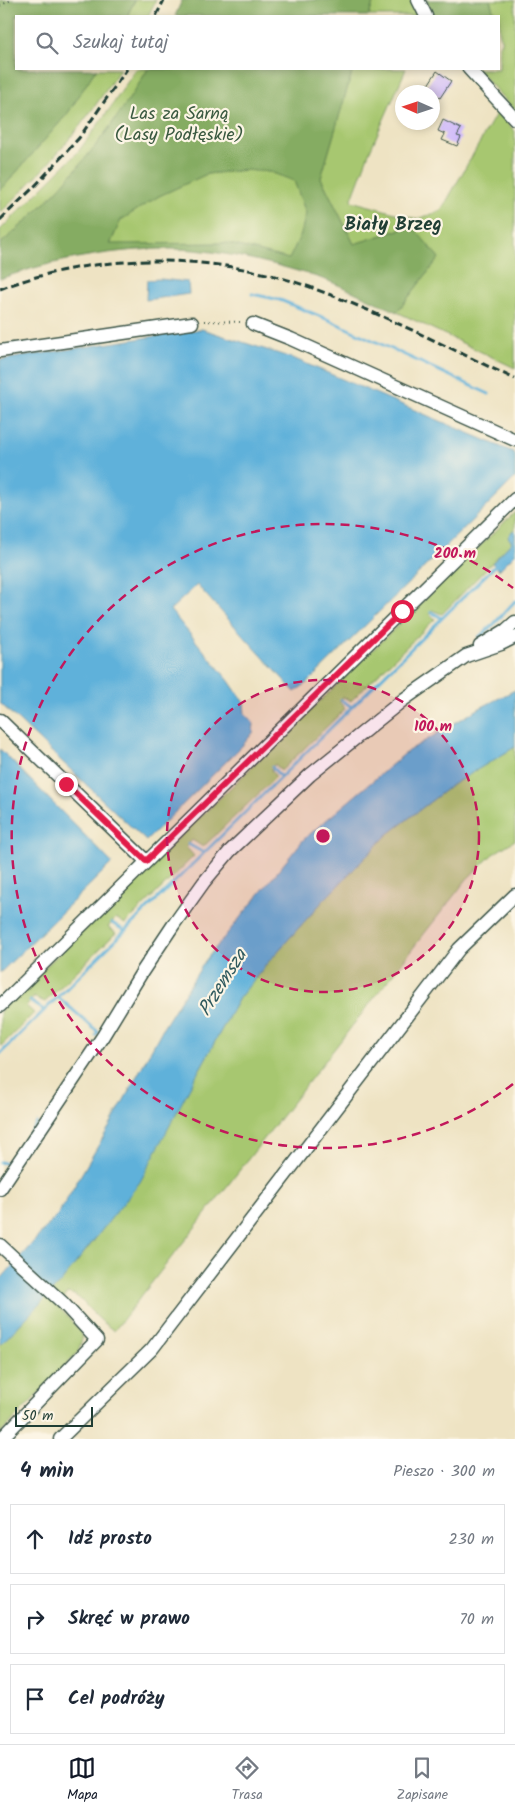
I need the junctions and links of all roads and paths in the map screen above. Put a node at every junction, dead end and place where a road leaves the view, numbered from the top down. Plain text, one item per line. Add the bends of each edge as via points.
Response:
1 (12, 0) edge
2 (418, 0) edge
3 (0, 6) edge
4 (426, 15) edge
5 (470, 70) edge
6 (515, 119) edge
7 (197, 322) joint
8 (253, 324) joint
9 (0, 351) edge
10 (515, 440) edge
11 (515, 499) edge
12 (515, 622) edge
13 (515, 637) edge
14 (501, 644) junction
15 (515, 649) edge
16 (466, 656) junction
17 (0, 720) edge
18 (146, 861) junction
19 (515, 895) edge
20 (0, 1006) edge
21 (0, 1189) edge
22 (4, 1249) edge
23 (1, 1439) edge
24 (60, 1439) edge

1 - 3 path
2 - 4 lane
5 - 6 lane
7 - 8 path
7 - 9 lane
8 - 10 lane
11 - 18 lane
12 - 16 lane
13 - 14 lane
14 - 15 lane
14 - 16 lane
16 - 21 lane via 354,738 230,851 174,924
17 - 18 lane
18 - 20 lane
19 - 24 lane via 459,949 152,1349
22 - 23 lane via 63,1303 96,1340

